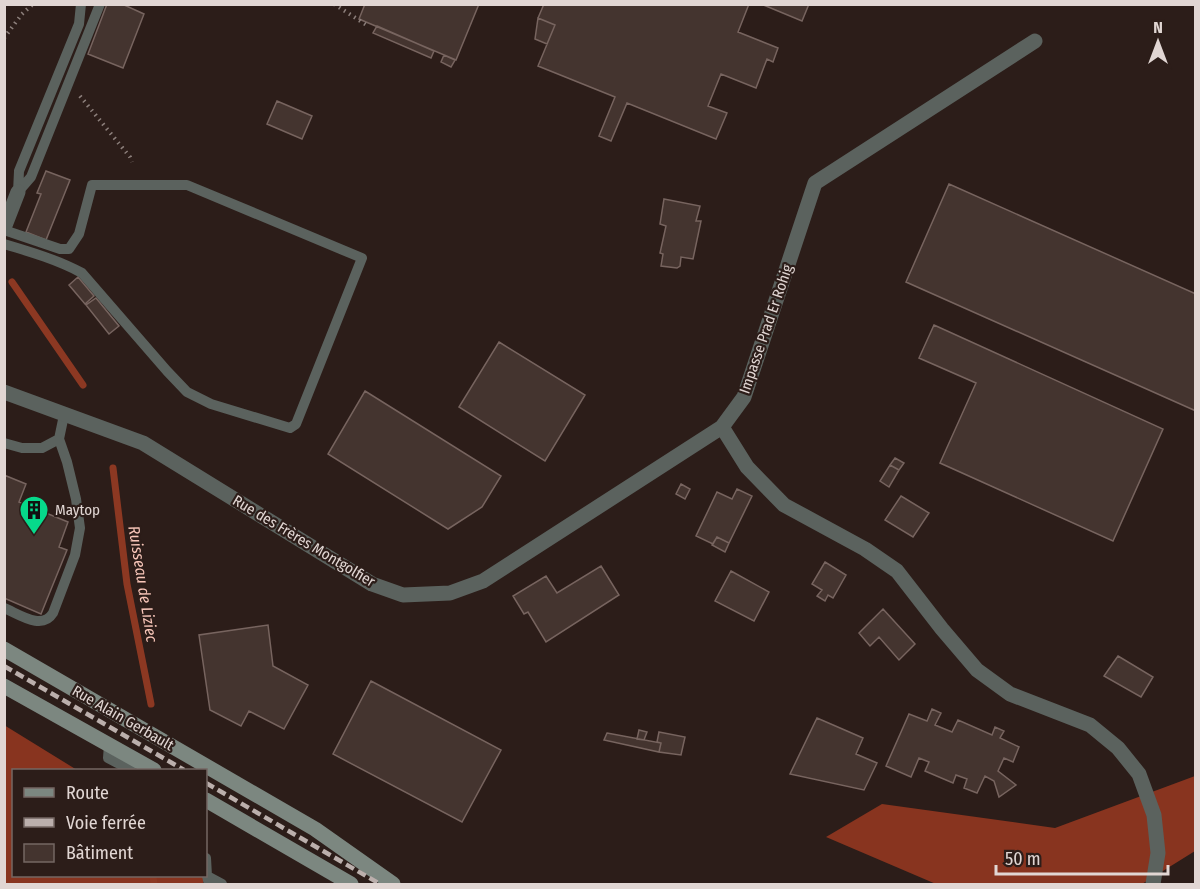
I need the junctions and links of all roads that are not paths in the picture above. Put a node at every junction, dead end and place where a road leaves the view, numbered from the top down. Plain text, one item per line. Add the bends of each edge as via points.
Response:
1 (81, 4) edge
2 (100, 4) edge
3 (1035, 41) dead end
4 (18, 192) junction
5 (4, 229) edge
6 (4, 244) edge
7 (4, 392) edge
8 (64, 415) junction
9 (722, 427) junction
10 (59, 439) junction
11 (4, 443) edge
12 (4, 608) edge
13 (4, 649) edge
14 (4, 686) edge
15 (109, 745) junction
16 (127, 769) edge
17 (151, 769) edge
18 (207, 801) edge
19 (208, 880) edge
20 (222, 885) edge
21 (351, 885) edge
22 (393, 885) edge
23 (1154, 885) edge

1 - 4 lane via 79,24 19,171
2 - 4 lane via 31,177
3 - 9 street, Impasse Prad Er Rohig via 815,183 744,397
4 - 5 street
5 - 6 lane via 69,249 79,234 92,185 187,185 362,258 296,424 290,428 211,404 187,392 82,273
7 - 8 street, Rue des Frères Montgolfier
8 - 9 street, Rue des Frères Montgolfier via 143,443 372,584 403,595 450,592 483,581
8 - 10 lane
9 - 23 street via 747,467 784,505 897,571 977,670 1010,694 1090,725 1118,748 1139,774 1154,816 1158,853
10 - 11 lane via 42,448
10 - 12 lane via 80,528 75,555 49,619 36,622
13 - 22 main road, Rue Alain Gerbault via 315,828
14 - 15 main road, Rue Alain Gerbault
15 - 16 lane via 108,758
15 - 17 main road, Rue Alain Gerbault
18 - 21 main road
19 - 20 lane

